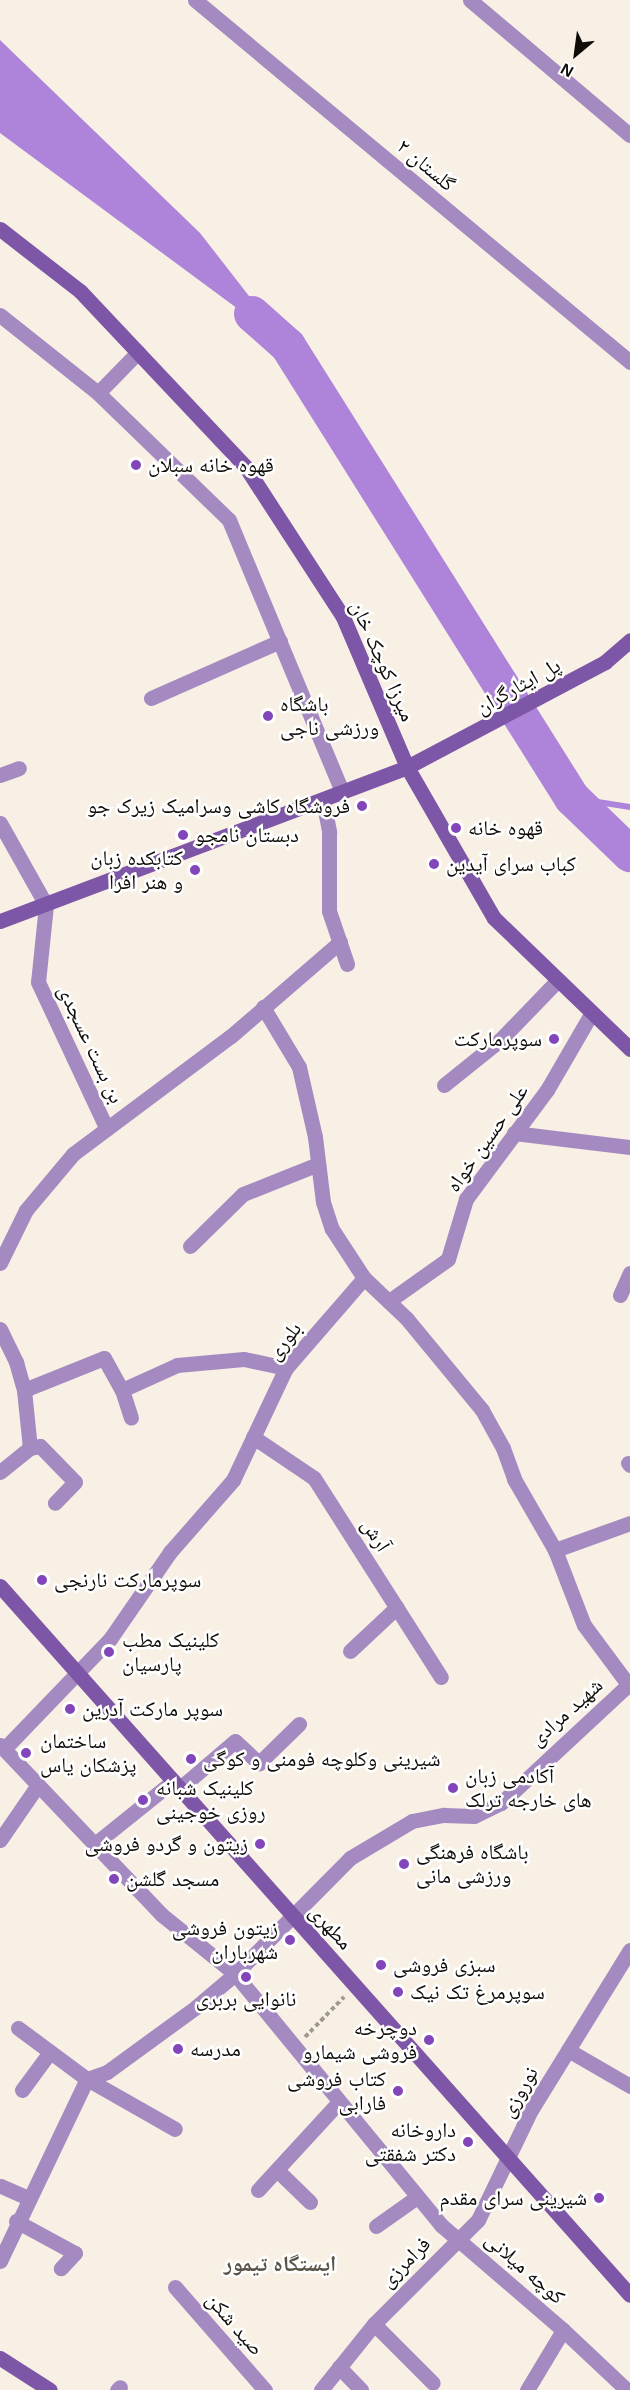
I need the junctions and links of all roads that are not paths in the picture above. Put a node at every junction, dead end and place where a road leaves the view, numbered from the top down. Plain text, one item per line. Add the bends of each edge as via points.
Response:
1 (195, 0) edge
2 (470, 0) edge
3 (630, 135) edge
4 (1, 231) edge
5 (0, 315) edge
6 (138, 352) junction
7 (630, 362) edge
8 (98, 393) junction
9 (630, 640) edge
10 (280, 641) junction
11 (151, 698) dead end
12 (19, 768) dead end
13 (407, 768) junction
14 (0, 775) edge
15 (342, 791) junction
16 (323, 800) junction
17 (0, 822) edge
18 (46, 905) junction
19 (0, 921) edge
20 (340, 942) junction
21 (347, 964) dead end
22 (557, 981) junction
23 (263, 1007) junction
24 (591, 1014) junction
25 (630, 1049) edge
26 (444, 1085) dead end
27 (107, 1129) junction
28 (514, 1132) junction
29 (630, 1147) edge
30 (318, 1164) junction
31 (190, 1246) dead end
32 (0, 1263) edge
33 (630, 1273) edge
34 (364, 1278) junction
35 (620, 1294) dead end
36 (389, 1301) junction
37 (0, 1329) edge
38 (286, 1368) junction
39 (24, 1390) junction
40 (122, 1390) junction
41 (130, 1418) dead end
42 (253, 1437) junction
43 (30, 1448) junction
44 (0, 1472) edge
45 (55, 1503) dead end
46 (630, 1523) edge
47 (555, 1550) junction
48 (0, 1586) edge
49 (397, 1607) junction
50 (350, 1651) dead end
51 (79, 1675) junction
52 (441, 1677) dead end
53 (629, 1685) edge
54 (299, 1724) dead end
55 (3, 1746) edge
56 (38, 1785) junction
57 (177, 1785) junction
58 (0, 1840) edge
59 (96, 1843) junction
60 (293, 1916) junction
61 (630, 1950) edge
62 (235, 1974) junction
63 (18, 2028) dead end
64 (568, 2050) junction
65 (50, 2052) junction
66 (87, 2079) junction
67 (630, 2086) edge
68 (22, 2090) dead end
69 (338, 2103) junction
70 (175, 2129) dead end
71 (507, 2156) junction
72 (277, 2170) junction
73 (2, 2186) edge
74 (258, 2190) dead end
75 (28, 2198) junction
76 (417, 2198) junction
77 (310, 2202) dead end
78 (16, 2221) junction
79 (376, 2226) dead end
80 (459, 2238) junction
81 (0, 2261) edge
82 (61, 2268) dead end
83 (175, 2287) dead end
84 (630, 2295) edge
85 (374, 2324) junction
86 (563, 2330) junction
87 (0, 2358) edge
88 (339, 2367) junction
89 (434, 2383) dead end
90 (50, 2390) edge
91 (265, 2390) edge
92 (321, 2390) edge
93 (361, 2390) edge
94 (528, 2390) edge
95 (627, 2390) edge

1 - 7 street, گلستان ۲
2 - 3 street
4 - 6 main road, میرزا کوچک خان via 80,291
5 - 8 street
6 - 8 street
6 - 13 main road, میرزا کوچک خان via 252,476 344,617
8 - 10 street via 229,520
9 - 13 main road, پل ایثارگران via 605,662
10 - 11 street
10 - 15 street
12 - 14 street
13 - 15 main road, پل ایثارگران
13 - 22 main road, میرزا کوچک خان via 494,918
15 - 16 main road, پل ایثارگران
16 - 18 main road, پل ایثارگران
16 - 20 street via 329,832 330,911
17 - 18 street
18 - 19 main road, پل ایثارگران
18 - 27 street, بن بست عسجدی via 39,982
20 - 21 street
20 - 23 street
22 - 24 main road, میرزا کوچک خان
22 - 26 street via 500,1040
23 - 27 street
23 - 30 street via 300,1068
24 - 25 main road, میرزا کوچک خان
24 - 28 street, علی حسین خواه via 547,1090
27 - 32 street via 73,1154 26,1210
28 - 29 street
28 - 36 street, علی حسین خواه via 466,1199 448,1259
30 - 31 street via 243,1194
30 - 34 street via 323,1202 332,1229
33 - 35 street
34 - 36 street
34 - 38 street, بلوری
36 - 47 street via 482,1410 503,1448 514,1479
37 - 39 street
38 - 40 street via 244,1359 177,1365
38 - 42 street, بلوری
39 - 40 street via 105,1358
39 - 43 street
40 - 41 street
42 - 49 street, آرش via 314,1478
42 - 51 street, بلوری via 233,1480 170,1552 110,1639
43 - 44 street
43 - 45 street via 40,1446 75,1482
46 - 47 street
47 - 53 street via 584,1625
48 - 51 main road, مطهری
49 - 50 street
49 - 52 street, آرش
51 - 55 street, بلوری
51 - 57 main road, مطهری
53 - 60 street, شهید مرادی via 501,1803 474,1816 444,1815 412,1821 384,1836 350,1858
54 - 57 street via 259,1763 235,1741
55 - 56 street, کوچه میلانی
56 - 58 street
56 - 59 street, کوچه میلانی
57 - 59 street
57 - 60 main road, مطهری
59 - 62 street, کوچه میلانی via 162,1915
60 - 62 street, شهید مرادی
60 - 71 main road, مطهری
61 - 64 street, نوروزی
62 - 66 street, شهید مرادی via 108,2072
62 - 69 street, کوچه میلانی
63 - 65 street
64 - 67 street
64 - 71 street, نوروزی
65 - 66 street
65 - 68 street
66 - 70 street
66 - 75 street
69 - 72 street
69 - 76 street, کوچه میلانی
71 - 80 street, فرامرزی via 478,2220
71 - 84 main road, مطهری
72 - 74 street
72 - 77 street
73 - 75 street
75 - 78 street
76 - 79 street
76 - 80 street, کوچه میلانی
78 - 81 street
78 - 82 street via 75,2253
80 - 85 street, فرامرزی
80 - 86 street, کوچه میلانی
83 - 91 street, صید شکن
85 - 88 street, فرامرزی
85 - 89 street
86 - 94 street
86 - 95 street, کوچه میلانی
87 - 90 main road
88 - 92 street, فرامرزی
88 - 93 street

